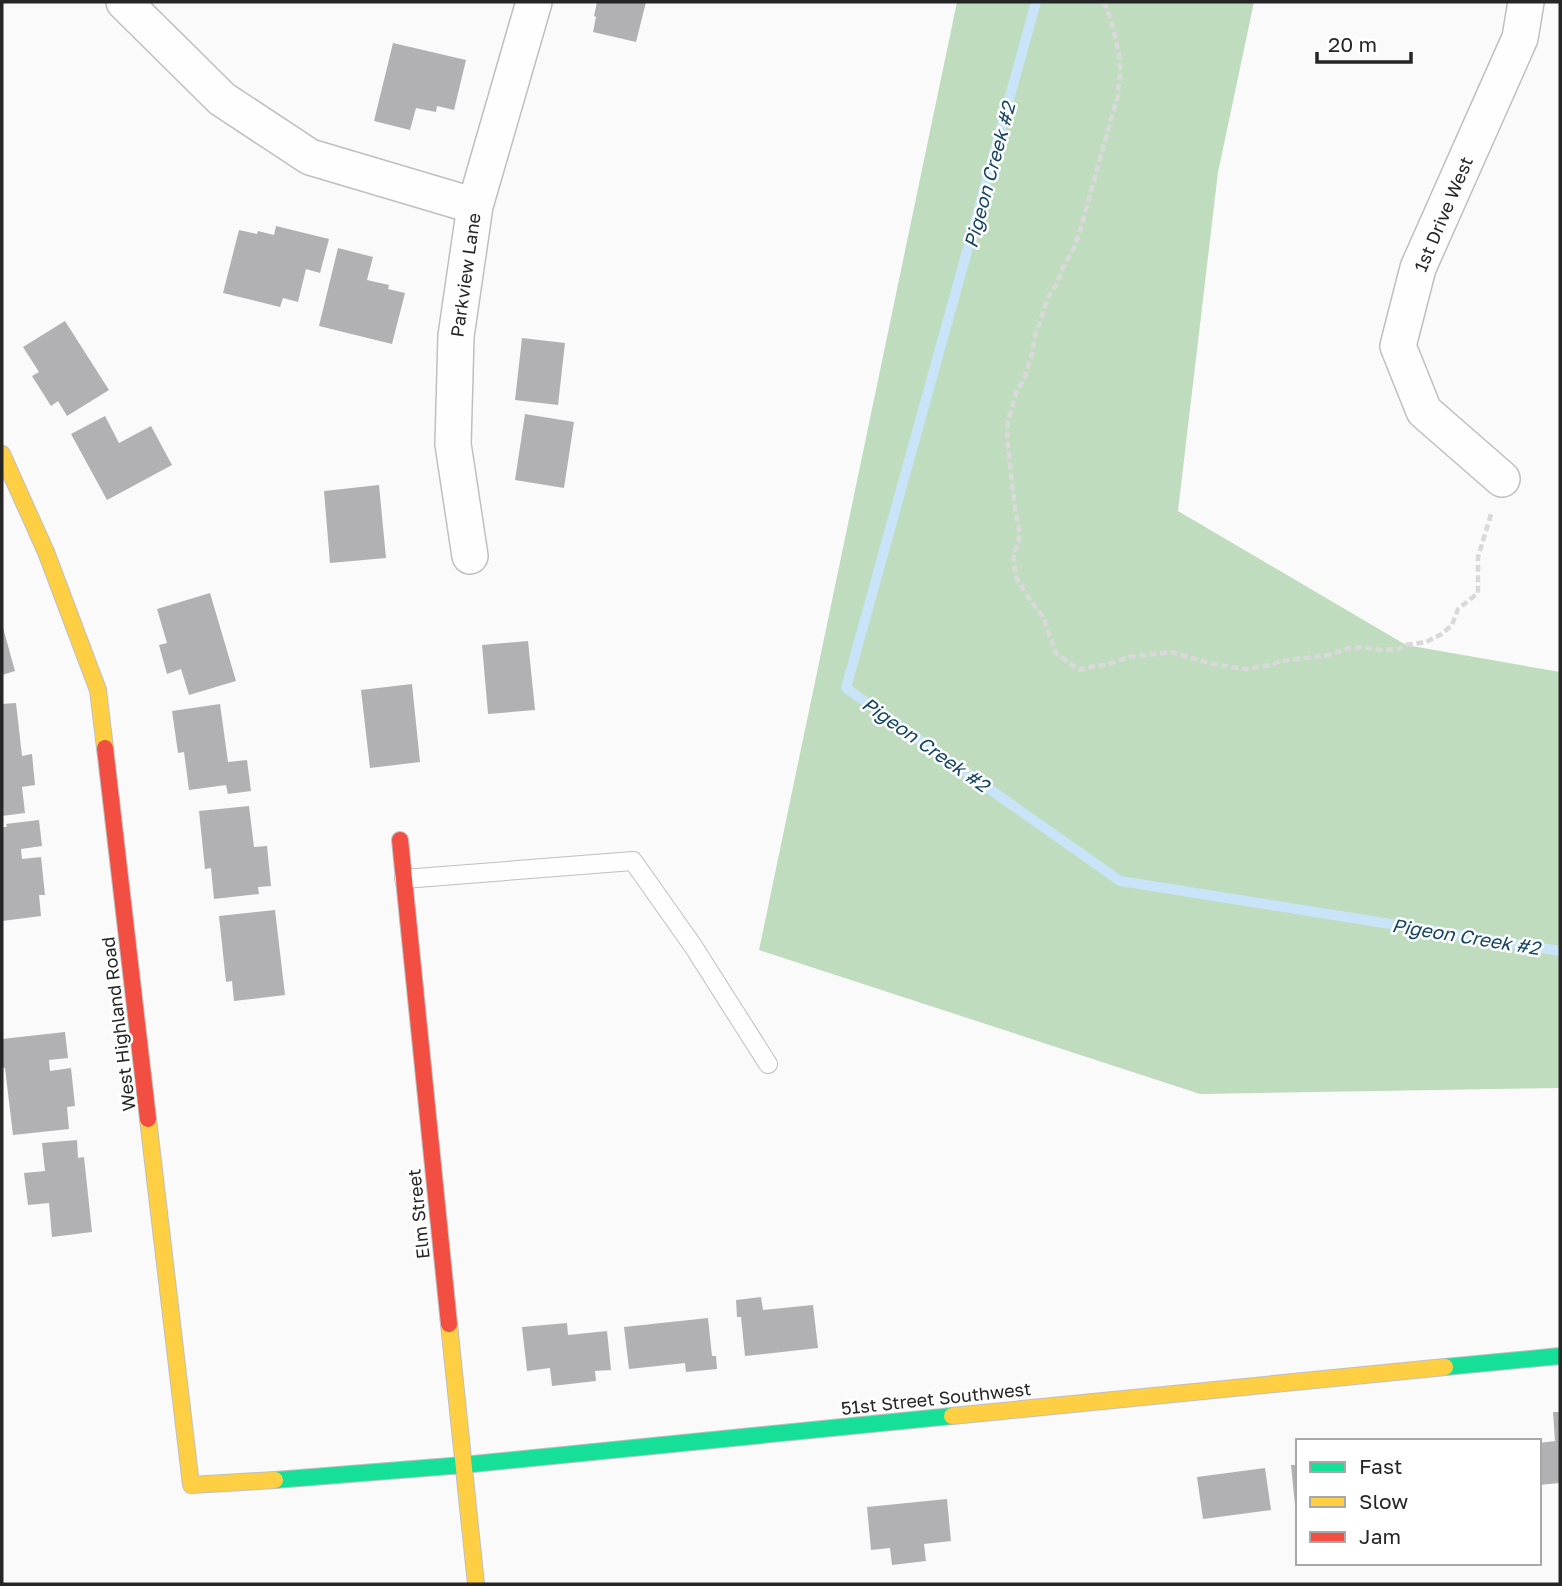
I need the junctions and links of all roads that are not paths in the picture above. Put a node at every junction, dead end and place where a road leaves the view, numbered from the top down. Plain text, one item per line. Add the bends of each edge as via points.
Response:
1 (124, 2) edge
2 (534, 2) edge
3 (1526, 2) edge
4 (475, 205) junction
5 (2, 454) edge
6 (1502, 479) road end
7 (470, 556) dead end
8 (400, 840) dead end
9 (404, 879) junction
10 (768, 1065) dead end
11 (1560, 1356) edge
12 (463, 1465) junction
13 (315, 1478) joint
14 (476, 1584) edge

1 - 4 street via 222,99 310,157
2 - 4 street, Parkview Lane
3 - 6 street, 1st Drive West via 1520,38 1418,268 1398,346 1424,411
4 - 7 street, Parkview Lane via 456,336 453,444
5 - 13 street, West Highland Road via 46,552 98,690 191,1485
8 - 9 street, Elm Street
9 - 10 lane via 633,861
9 - 12 street, Elm Street
11 - 12 street, 51st Street Southwest
12 - 13 street, 51st Street Southwest
12 - 14 street, Elm Street

